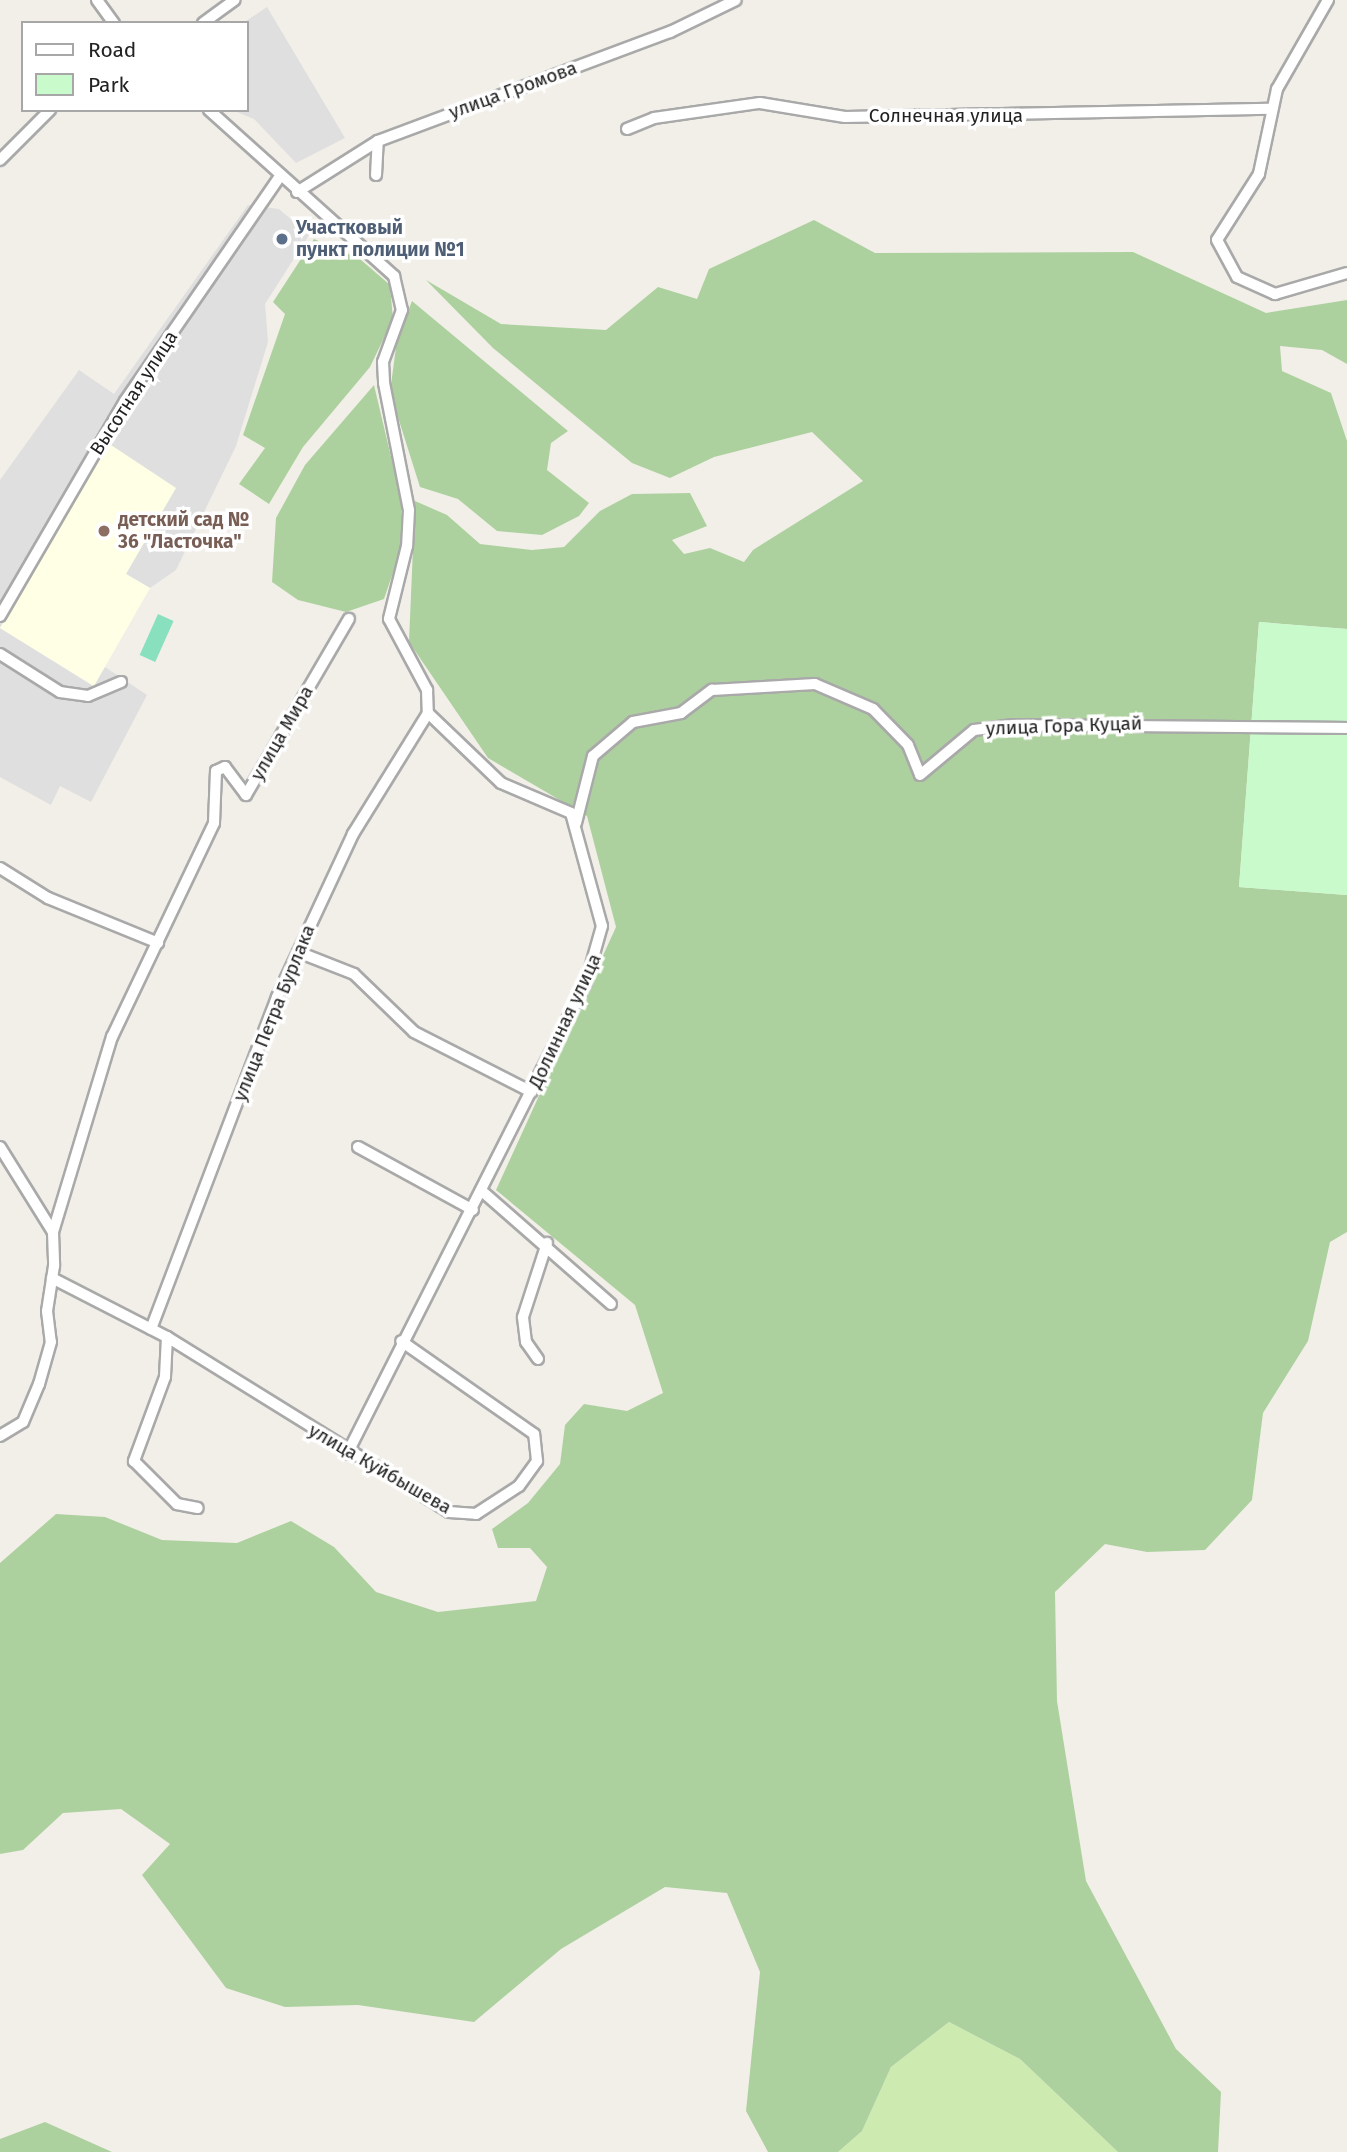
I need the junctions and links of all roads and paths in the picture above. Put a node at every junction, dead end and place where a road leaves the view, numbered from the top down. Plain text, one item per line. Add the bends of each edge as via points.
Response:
1 (97, 0) edge
2 (236, 0) edge
3 (736, 0) edge
4 (1328, 0) edge
5 (112, 21) edge
6 (206, 21) edge
7 (1270, 109) junction
8 (48, 112) edge
9 (211, 112) edge
10 (627, 129) dead end
11 (378, 141) junction
12 (0, 160) edge
13 (376, 175) dead end
14 (280, 176) junction
15 (297, 192) junction
16 (1347, 273) edge
17 (0, 616) edge
18 (349, 619) dead end
19 (0, 654) edge
20 (121, 682) dead end
21 (428, 713) junction
22 (1347, 728) edge
23 (576, 824) junction
24 (0, 868) edge
25 (158, 943) junction
26 (298, 952) junction
27 (532, 1092) junction
28 (0, 1147) edge
29 (358, 1147) dead end
30 (483, 1192) junction
31 (473, 1210) junction
32 (53, 1232) junction
33 (547, 1243) junction
34 (52, 1278) junction
35 (611, 1304) dead end
36 (151, 1329) junction
37 (167, 1337) junction
38 (401, 1341) junction
39 (538, 1359) dead end
40 (0, 1436) edge
41 (347, 1454) junction
42 (198, 1508) dead end

1 - 5 street
2 - 6 street
3 - 11 street, улица Громова via 670,32
4 - 7 street
7 - 10 street, Солнечная улица via 845,117 760,103 654,118
7 - 16 street via 1259,174 1217,240 1237,278 1275,294
8 - 12 street
9 - 14 street
11 - 13 street
11 - 15 street, улица Громова
14 - 15 street
14 - 17 street, Высотная улица via 125,401
15 - 21 street via 394,276 400,291 402,310 383,372 409,510 388,619 427,690
18 - 25 street, улица Мира via 246,795 225,767 216,771 214,822
19 - 20 street via 60,692 88,696
21 - 23 street via 501,783 571,813
21 - 26 street, улица Петра Бурлака via 353,834
22 - 23 street, улица Гора Куцай via 1014,725 974,730 920,775 908,745 873,709 815,684 712,690 681,713 633,722 593,756
23 - 27 street, Долинная улица via 603,926 601,945
24 - 25 street via 48,898
25 - 32 street, улица Мира via 112,1037
26 - 27 street via 354,974 414,1032
26 - 36 street, улица Петра Бурлака
27 - 30 street, Долинная улица
28 - 32 street
29 - 31 street
30 - 31 street, Долинная улица
30 - 33 street
31 - 38 street, Долинная улица
32 - 34 street
33 - 35 street
33 - 39 street via 523,1317 526,1342
34 - 36 street, улица Куйбышева
34 - 40 street via 51,1342 39,1384 23,1422
36 - 37 street, улица Куйбышева
37 - 41 street, улица Куйбышева
37 - 42 street via 164,1377 134,1461 177,1504
38 - 41 street, Долинная улица
38 - 41 street, улица Куйбышева via 534,1434 537,1461 519,1486 476,1514 449,1512

